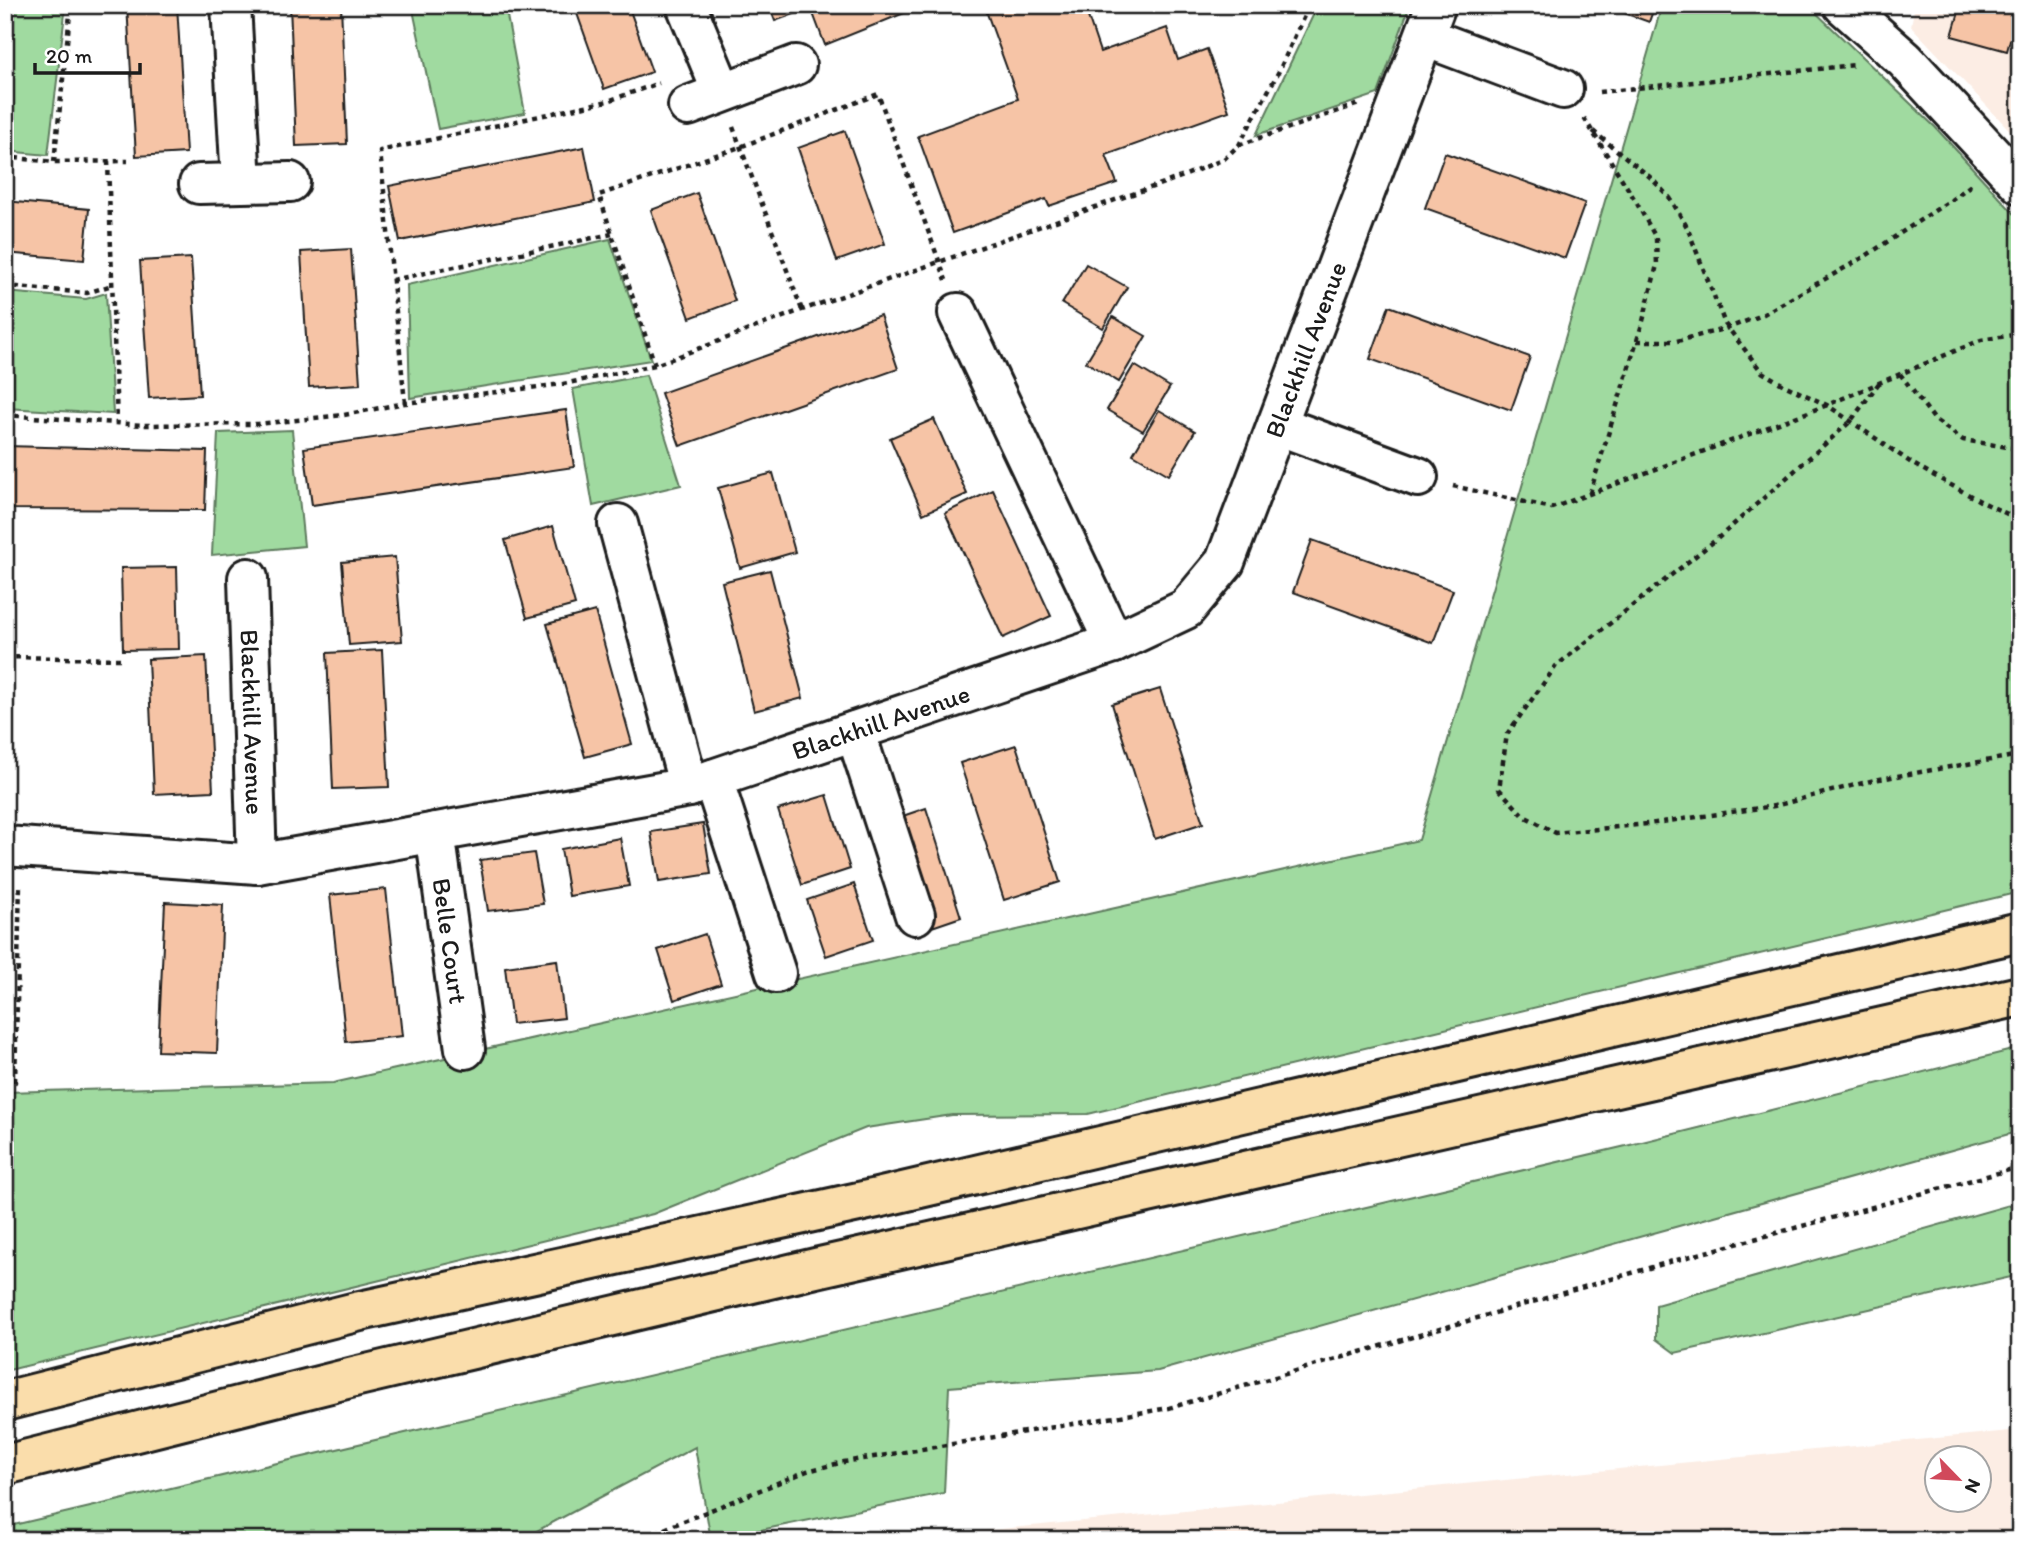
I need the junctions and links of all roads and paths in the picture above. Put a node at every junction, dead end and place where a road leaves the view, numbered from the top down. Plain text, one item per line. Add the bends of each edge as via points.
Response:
1 (71, 5) edge
2 (230, 5) edge
3 (686, 5) edge
4 (1309, 5) edge
5 (1843, 5) edge
6 (1431, 21) edge
7 (1905, 60) junction
8 (796, 65) dead end
9 (1406, 87) junction
10 (706, 88) junction
11 (1563, 89) junction
12 (1593, 131) junction
13 (1239, 145) junction
14 (740, 147) junction
15 (5, 157) edge
16 (108, 161) junction
17 (128, 161) dead end
18 (54, 162) junction
19 (2011, 166) edge
20 (241, 182) junction
21 (290, 182) dead end
22 (200, 184) dead end
23 (612, 234) junction
24 (940, 261) junction
25 (392, 280) junction
26 (112, 285) junction
27 (5, 286) edge
28 (802, 310) junction
29 (958, 313) joint
30 (1728, 328) junction
31 (2020, 334) edge
32 (1637, 341) junction
33 (655, 365) junction
34 (1900, 374) junction
35 (1880, 383) junction
36 (405, 403) junction
37 (1827, 405) junction
38 (5, 415) edge
39 (1850, 422) junction
40 (117, 424) junction
41 (1277, 425) junction
42 (2020, 449) edge
43 (1418, 477) joint
44 (1590, 494) junction
45 (2020, 520) edge
46 (618, 524) dead end
47 (248, 578) dead end
48 (1114, 643) junction
49 (5, 657) edge
50 (120, 659) dead end
51 (855, 731) junction
52 (2020, 755) edge
53 (701, 783) junction
54 (435, 832) junction
55 (13, 846) edge
56 (257, 864) junction
57 (915, 915) dead end
58 (2020, 932) edge
59 (776, 973) dead end
60 (2020, 996) edge
61 (465, 1049) dead end
62 (5, 1081) edge
63 (2020, 1167) edge
64 (5, 1401) edge
65 (5, 1465) edge
66 (637, 1540) edge

1 - 18 path
2 - 20 street
3 - 10 street
4 - 13 path
5 - 7 street
6 - 9 street, Blackhill Avenue
6 - 11 street
7 - 11 path via 1593,93
7 - 19 street
8 - 10 street
9 - 13 path
9 - 41 street, Blackhill Avenue
10 - 14 path
10 - 25 path via 608,101 380,151
11 - 12 path
12 - 30 path via 1670,198 1687,227
12 - 32 path via 1656,238 1657,265
13 - 24 path via 1224,159 1181,177
14 - 23 path via 598,195
14 - 24 path via 878,94
14 - 28 path
15 - 18 path
16 - 17 path
16 - 18 path
16 - 26 path
19 - 30 path via 1864,257 1760,316
20 - 21 street
20 - 22 street
23 - 25 path
23 - 33 path
24 - 28 path
24 - 29 path
25 - 36 path
26 - 27 path via 88,293
26 - 40 path
28 - 33 path
29 - 48 street
30 - 32 path via 1677,341
30 - 37 path via 1762,372
31 - 34 path via 1981,340
32 - 44 path
33 - 36 path via 563,384
34 - 35 path
34 - 42 path via 1935,420 1963,440
35 - 37 path
35 - 39 path
36 - 40 path via 258,424
37 - 39 path
37 - 44 path
38 - 40 path
39 - 45 path via 1913,464
39 - 52 path via 1717,539 1556,666 1507,734 1499,789 1524,816 1556,833 1774,806 1874,780
41 - 43 street
41 - 48 street, Blackhill Avenue via 1225,562 1186,609
43 - 44 path via 1552,508
46 - 53 street
47 - 56 street, Blackhill Avenue
48 - 51 street, Blackhill Avenue
49 - 50 path
51 - 53 street, Blackhill Avenue
51 - 57 street
53 - 54 street, Blackhill Avenue
53 - 59 street
54 - 56 street, Blackhill Avenue
54 - 61 street, Belle Court
55 - 56 street, Blackhill Avenue
55 - 62 path via 15,1082
58 - 64 highway via 877,1198 360,1311
60 - 65 highway via 820,1267
63 - 66 path via 1673,1261 1169,1408 807,1471

